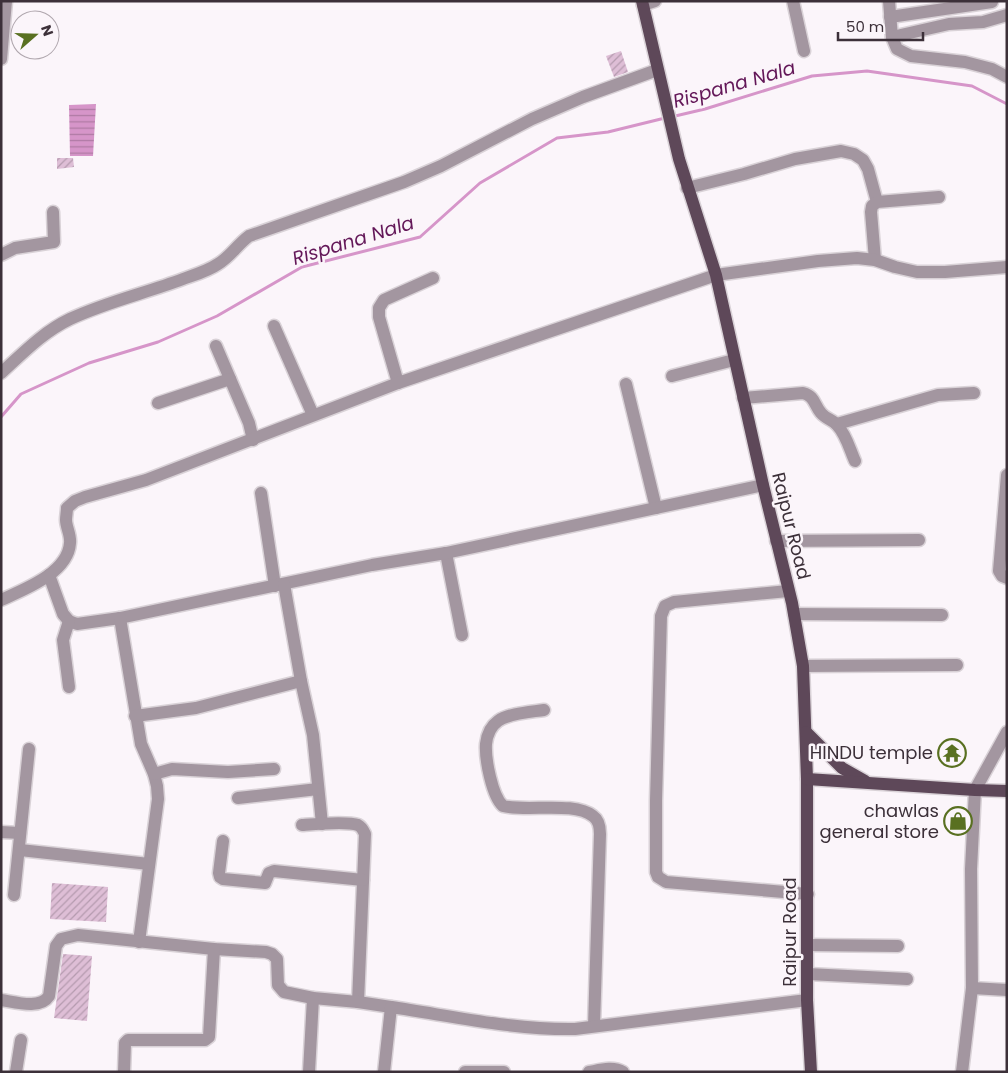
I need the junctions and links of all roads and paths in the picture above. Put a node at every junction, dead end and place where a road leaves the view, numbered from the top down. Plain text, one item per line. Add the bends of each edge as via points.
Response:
1 (6, 1) edge
2 (794, 1) edge
3 (888, 1) edge
4 (992, 2) edge
5 (646, 3) edge
6 (1007, 15) edge
7 (890, 17) junction
8 (892, 37) junction
9 (804, 50) dead end
10 (1, 59) edge
11 (657, 70) junction
12 (1007, 77) edge
13 (687, 188) junction
14 (939, 197) dead end
15 (878, 202) junction
16 (53, 212) dead end
17 (1, 255) edge
18 (875, 260) junction
19 (1007, 267) edge
20 (716, 275) junction
21 (433, 278) dead end
22 (274, 326) dead end
23 (216, 346) dead end
24 (734, 360) junction
25 (1, 374) edge
26 (672, 376) dead end
27 (230, 379) junction
28 (398, 383) junction
29 (626, 384) dead end
30 (974, 393) dead end
31 (743, 398) junction
32 (158, 403) dead end
33 (313, 415) junction
34 (837, 424) junction
35 (253, 440) junction
36 (856, 461) dead end
37 (1007, 474) edge
38 (763, 485) junction
39 (261, 493) dead end
40 (656, 508) junction
41 (918, 540) dead end
42 (776, 541) junction
43 (446, 553) junction
44 (48, 575) junction
45 (1007, 578) edge
46 (280, 585) junction
47 (788, 591) junction
48 (1, 600) edge
49 (794, 614) junction
50 (942, 615) dead end
51 (120, 618) junction
52 (69, 621) junction
53 (462, 635) dead end
54 (957, 665) dead end
55 (803, 666) junction
56 (301, 680) junction
57 (69, 687) dead end
58 (544, 710) dead end
59 (135, 716) junction
60 (806, 732) junction
61 (1007, 732) edge
62 (28, 749) dead end
63 (274, 769) dead end
64 (154, 774) junction
65 (808, 779) junction
66 (867, 782) junction
67 (318, 789) junction
68 (975, 790) junction
69 (1007, 791) edge
70 (238, 798) dead end
71 (322, 824) junction
72 (302, 825) dead end
73 (1, 832) edge
74 (20, 833) junction
75 (223, 841) dead end
76 (20, 850) junction
77 (149, 864) junction
78 (363, 880) junction
79 (808, 894) junction
80 (14, 895) dead end
81 (138, 942) junction
82 (808, 945) junction
83 (898, 946) dead end
84 (214, 949) junction
85 (808, 974) junction
86 (907, 979) dead end
87 (972, 988) junction
88 (1007, 990) edge
89 (313, 998) junction
90 (1, 1000) edge
91 (807, 1000) junction
92 (358, 1002) junction
93 (391, 1008) junction
94 (594, 1026) junction
95 (21, 1040) dead end
96 (16, 1072) edge
97 (124, 1072) edge
98 (309, 1072) edge
99 (384, 1072) edge
100 (465, 1072) edge
101 (504, 1072) edge
102 (589, 1072) edge
103 (623, 1072) edge
104 (810, 1072) edge
105 (962, 1072) edge

1 - 10 street
2 - 9 street
3 - 7 street
4 - 7 street
5 - 11 main road, Raipur Road
6 - 8 street
7 - 8 street
8 - 12 street via 897,49 911,56 965,62
11 - 13 main road, Raipur Road
11 - 25 street via 532,119 404,182 249,236 217,265 70,319 46,333
13 - 15 street via 795,158 840,151 854,154 862,160
13 - 20 main road, Raipur Road
14 - 15 street
15 - 18 street via 872,206 871,212
16 - 17 street via 54,242 15,248
18 - 19 street via 917,272
18 - 20 street via 818,261
20 - 24 main road, Raipur Road
20 - 28 street
21 - 28 street via 384,300 379,308
22 - 33 street
23 - 27 street
24 - 26 street
24 - 31 main road, Raipur Road
27 - 32 street
27 - 35 street
28 - 33 street
29 - 40 street
30 - 34 street via 928,397
31 - 34 street via 809,394 825,417
31 - 38 main road, Raipur Road
33 - 35 street
34 - 36 street
35 - 44 street via 146,480 75,501 67,508 70,543 64,562
37 - 45 street via 999,571
38 - 40 street
38 - 42 main road, Raipur Road
39 - 46 street
40 - 43 street
41 - 42 street
42 - 47 main road, Raipur Road
43 - 46 street
43 - 53 street
44 - 48 street
44 - 52 street via 63,614
46 - 51 street
46 - 56 street
47 - 49 main road, Raipur Road
47 - 79 street via 674,602 665,606 661,616 656,872 666,882
49 - 50 street
49 - 55 main road, Raipur Road
51 - 52 street via 77,624
51 - 59 street
52 - 57 street via 63,640
54 - 55 street
55 - 60 main road, Raipur Road
56 - 59 street via 196,708
56 - 67 street
58 - 94 street via 499,720 489,730 486,744 489,771 492,788 503,806 585,811 598,820
59 - 64 street via 141,744
60 - 65 main road, Raipur Road
60 - 66 main road via 842,768
61 - 68 street
62 - 74 street
63 - 64 street via 228,772 172,769
64 - 77 street via 158,800
65 - 66 main road
65 - 79 main road, Raipur Road
66 - 68 main road
67 - 70 street
67 - 71 street
68 - 69 main road
68 - 87 street via 971,869
71 - 72 street
71 - 78 street via 356,824 362,828 365,834
73 - 74 street
74 - 76 street
75 - 78 street via 219,873 223,879 264,883 269,873 274,871
76 - 77 street
76 - 80 street
77 - 81 street
78 - 92 street
79 - 82 main road, Raipur Road
81 - 84 street
81 - 90 street via 78,935 61,939 56,946 47,1000 40,1004
82 - 83 street
82 - 85 main road, Raipur Road
84 - 89 street via 272,954 277,959 279,988
84 - 97 street via 209,1037 205,1040 128,1040 125,1043
85 - 86 street
85 - 91 main road, Raipur Road
87 - 88 street
87 - 105 street
89 - 92 street
89 - 98 street
91 - 94 street
91 - 104 main road, Raipur Road
92 - 93 street
93 - 94 street via 519,1027 575,1029
93 - 99 street
95 - 96 street
100 - 101 street
102 - 103 street via 612,1069

